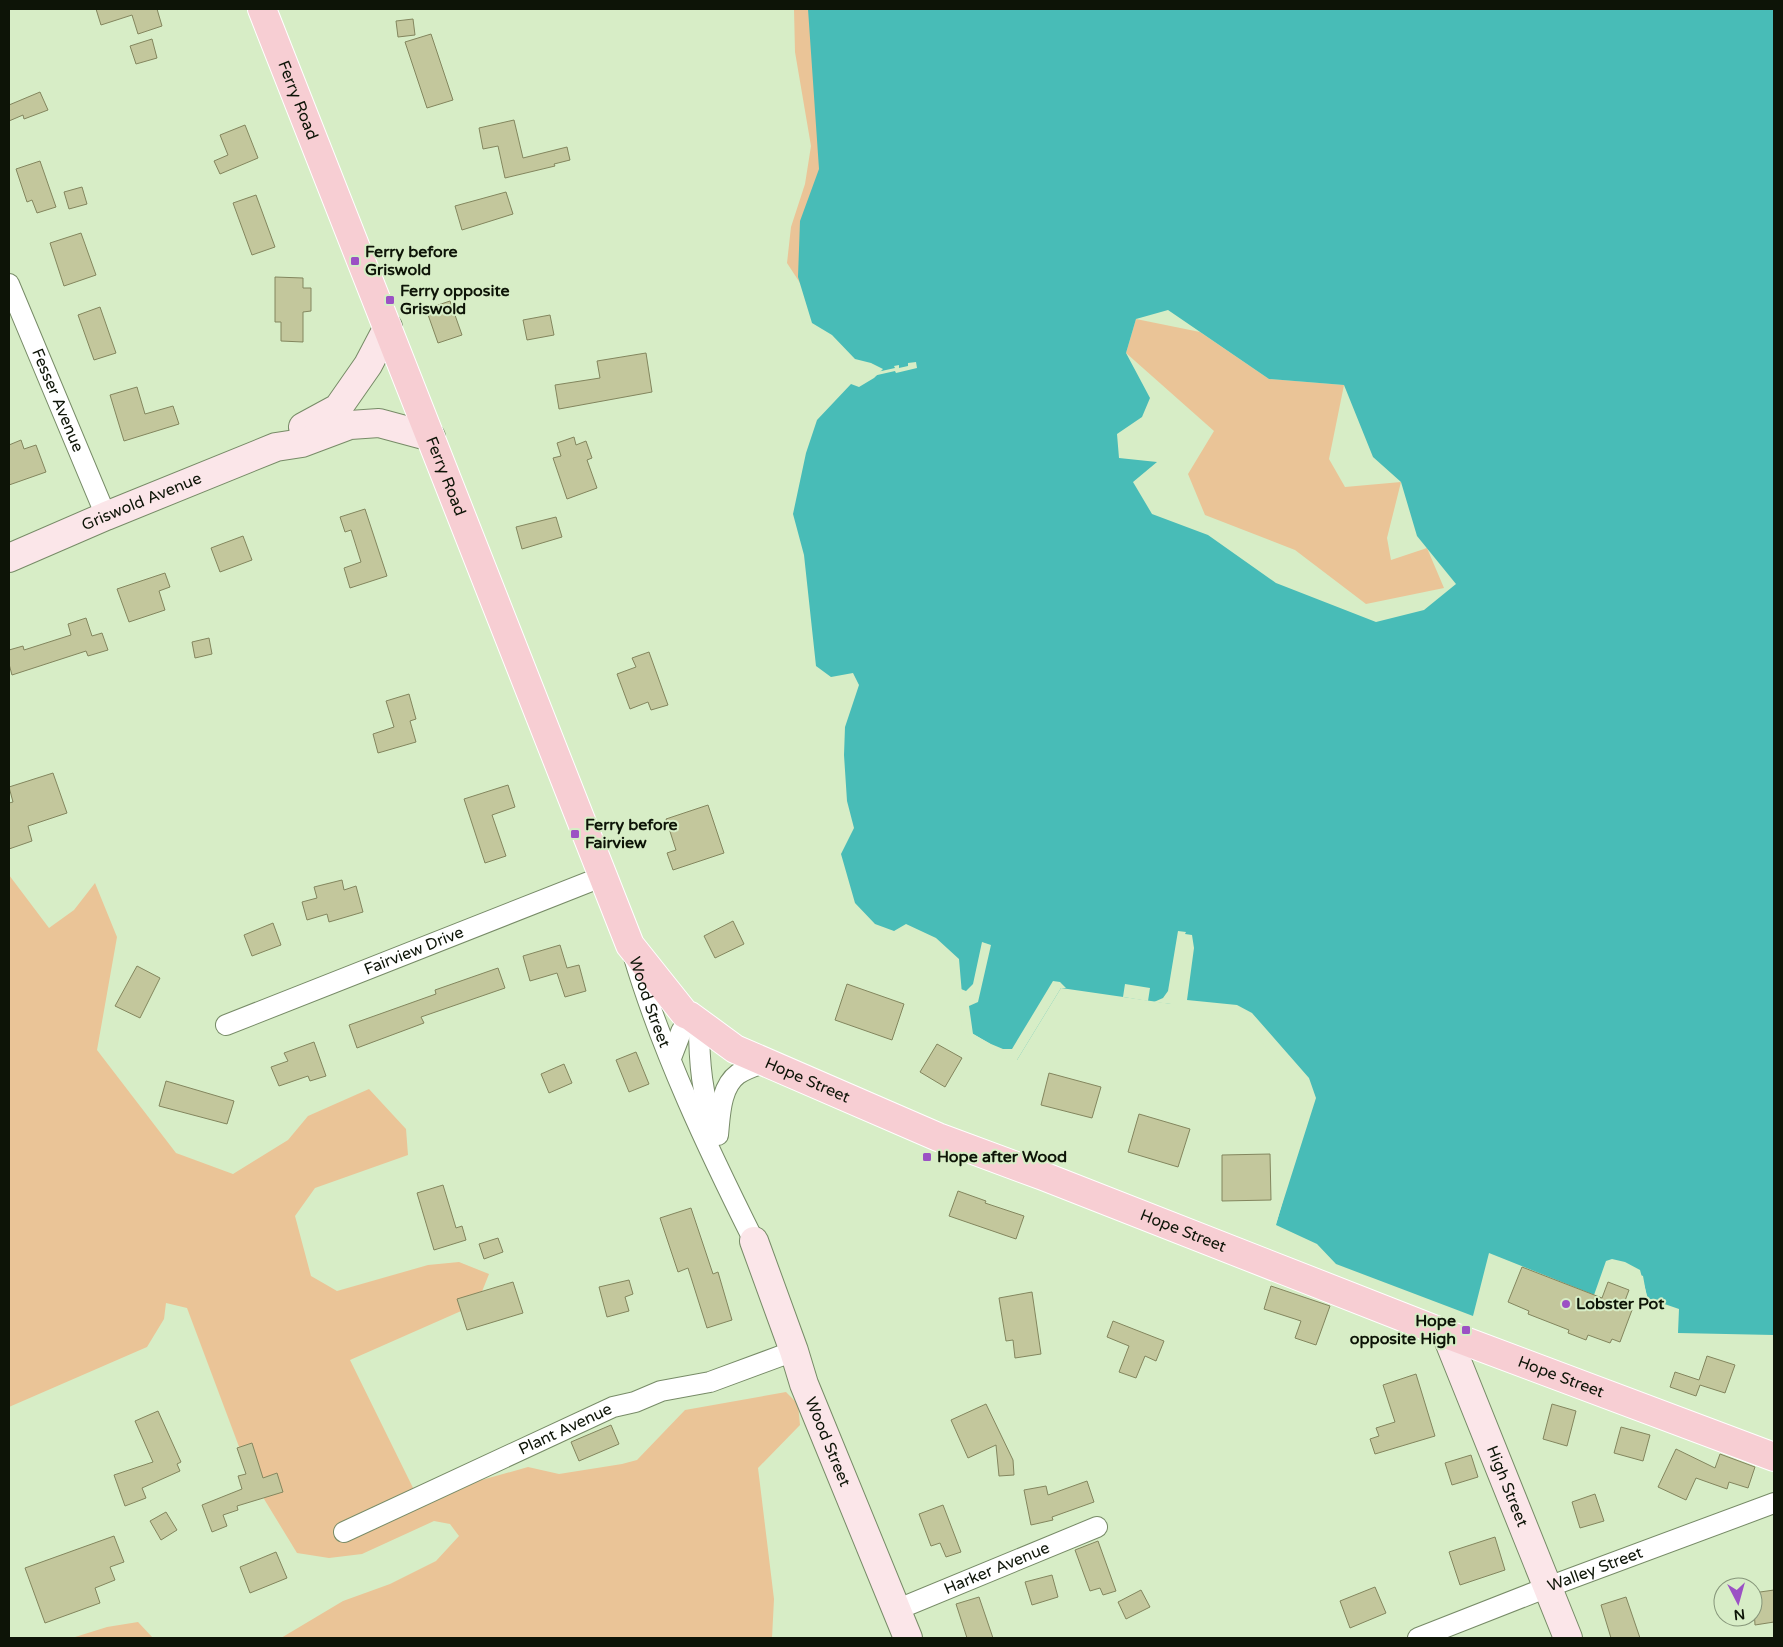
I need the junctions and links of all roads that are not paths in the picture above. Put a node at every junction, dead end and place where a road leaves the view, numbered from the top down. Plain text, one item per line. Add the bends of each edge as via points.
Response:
1 (262, 9) edge
2 (9, 284) edge
3 (388, 327) junction
4 (431, 437) junction
5 (276, 446) junction
6 (106, 516) junction
7 (9, 558) edge
8 (604, 876) junction
9 (630, 945) junction
10 (694, 1020) junction
11 (226, 1025) dead end
12 (671, 1058) junction
13 (767, 1062) junction
14 (718, 1140) junction
15 (754, 1241) junction
16 (1446, 1334) junction
17 (794, 1351) junction
18 (1774, 1457) edge
19 (1774, 1504) edge
20 (1097, 1527) dead end
21 (344, 1532) dead end
22 (1548, 1587) junction
23 (896, 1610) junction
24 (908, 1638) edge
25 (1418, 1638) edge
26 (1568, 1638) edge

1 - 3 main road, Ferry Road
2 - 6 street, Fesser Avenue
3 - 4 main road, Ferry Road
3 - 5 street via 368,366 338,408 292,433
4 - 5 street via 379,423 350,425 302,442
4 - 8 main road, Ferry Road
5 - 6 street, Griswold Avenue
6 - 7 street, Griswold Avenue
8 - 9 main road, Ferry Road
8 - 11 street, Fairview Drive
9 - 10 main road, Hope Street via 685,1014
9 - 12 street, Wood Street via 646,999
10 - 12 street, Wood Street via 681,1032
10 - 13 main road, Hope Street via 735,1049
10 - 14 street, Wood Street via 706,1109
12 - 15 street, Wood Street via 706,1142
13 - 14 street, Wood Street via 736,1075 721,1105
13 - 16 main road, Hope Street via 938,1137
14 - 15 street, Wood Street
15 - 17 street, Wood Street
16 - 18 main road, Hope Street
16 - 22 street, High Street
17 - 21 street, Plant Avenue via 710,1382 661,1391 614,1407
17 - 23 street, Wood Street via 804,1384
19 - 22 street, Walley Street
20 - 23 street, Harker Avenue
22 - 25 street, Walley Street
22 - 26 street, High Street
23 - 24 street, Wood Street

